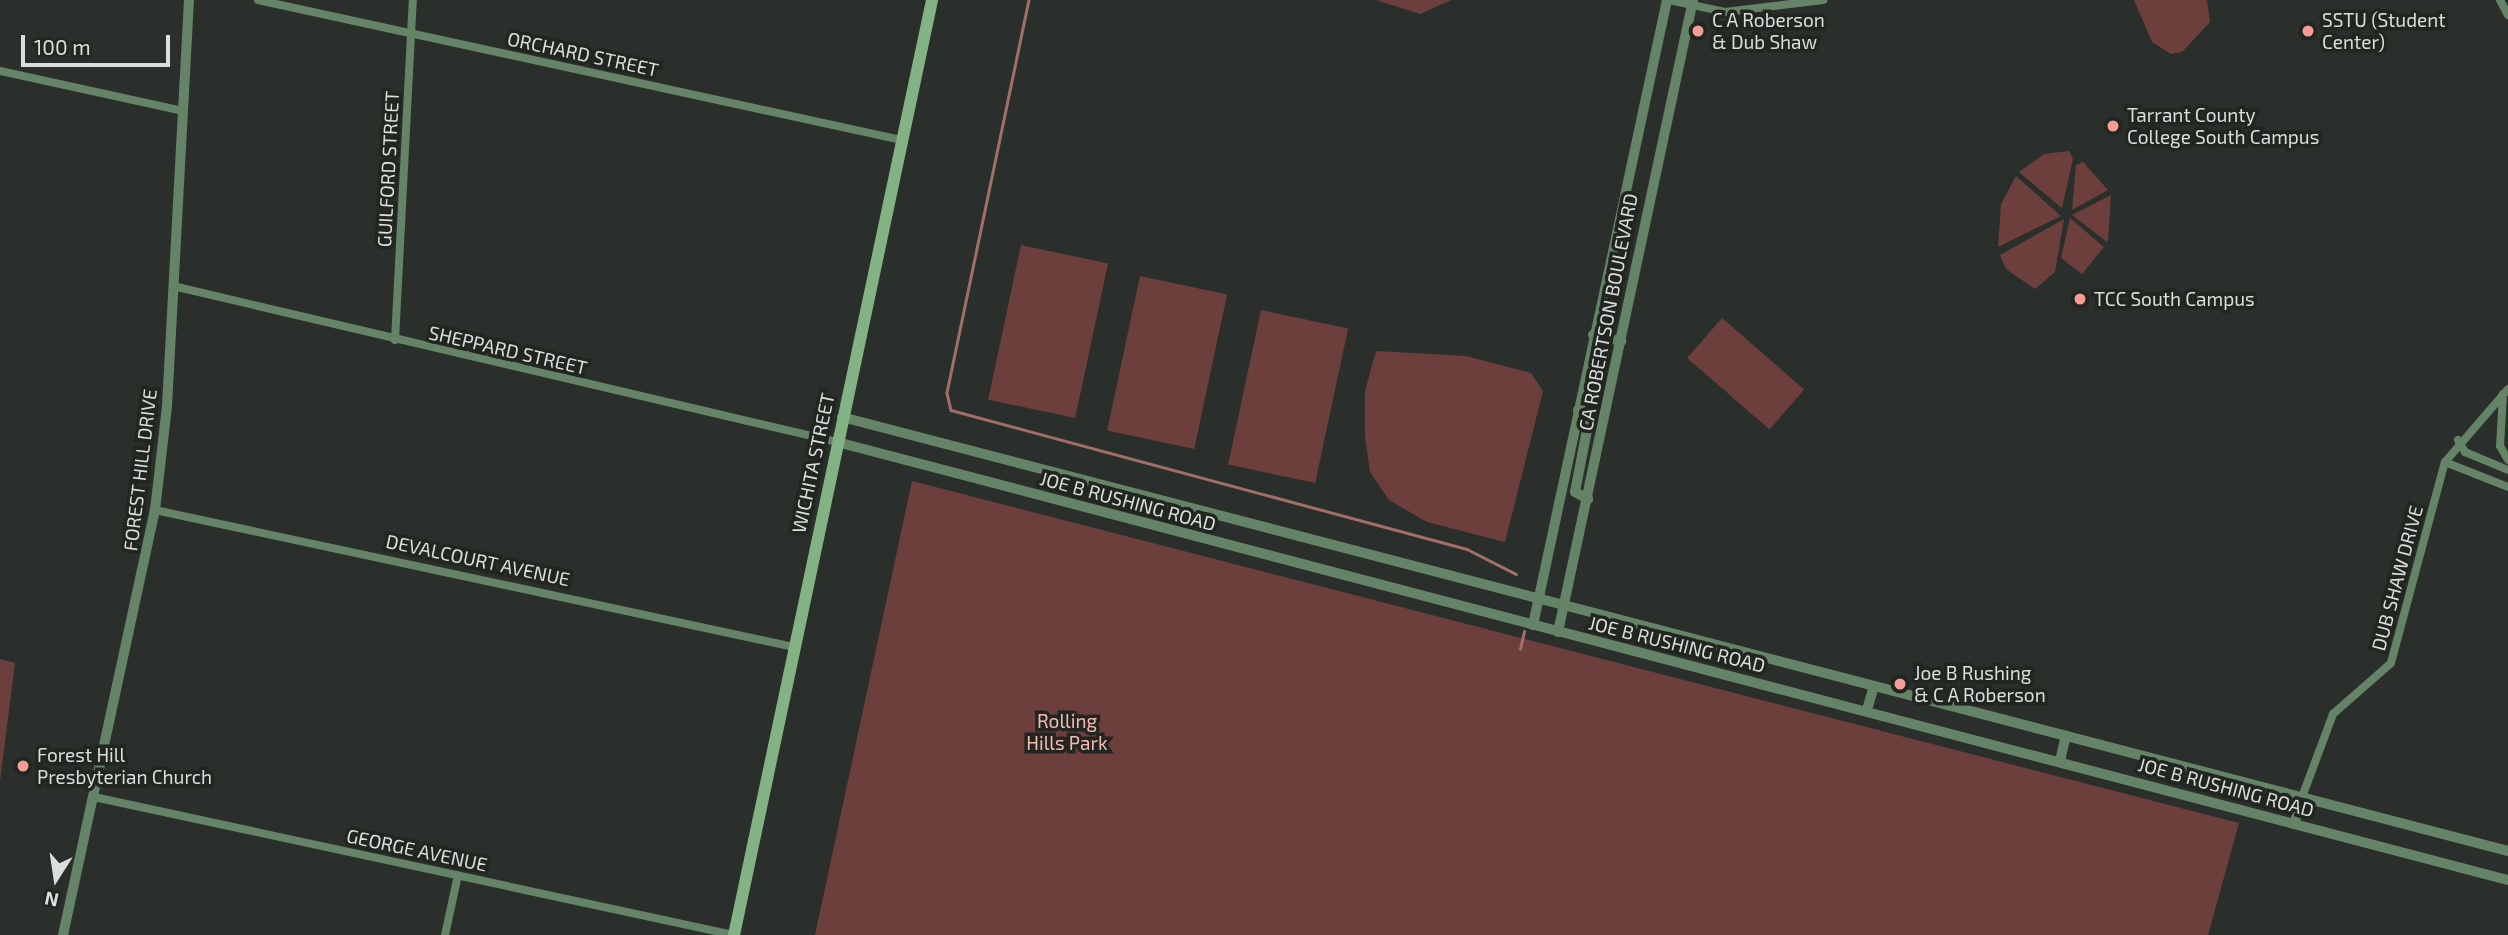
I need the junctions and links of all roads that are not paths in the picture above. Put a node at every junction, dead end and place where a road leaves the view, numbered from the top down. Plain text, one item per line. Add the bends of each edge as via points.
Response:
1 (189, 0) edge
2 (258, 0) edge
3 (413, 0) edge
4 (932, 0) edge
5 (1668, 0) edge
6 (1823, 0) edge
7 (2500, 0) edge
8 (1693, 3) edge
9 (2508, 15) edge
10 (412, 33) junction
11 (0, 71) edge
12 (184, 111) junction
13 (901, 139) junction
14 (1625, 195) junction
15 (1648, 200) junction
16 (173, 286) junction
17 (1593, 335) junction
18 (395, 340) junction
19 (1620, 341) junction
20 (2505, 392) edge
21 (1578, 410) junction
22 (842, 417) junction
23 (2458, 440) junction
24 (837, 442) junction
25 (2508, 460) edge
26 (2445, 462) junction
27 (2508, 470) edge
28 (2508, 487) edge
29 (1588, 499) junction
30 (155, 510) junction
31 (1540, 598) junction
32 (1564, 604) junction
33 (1534, 625) junction
34 (1558, 632) junction
35 (794, 648) junction
36 (1874, 686) junction
37 (1867, 710) junction
38 (2066, 736) junction
39 (2060, 761) junction
40 (94, 797) junction
41 (2302, 797) junction
42 (2294, 824) junction
43 (2508, 851) edge
44 (458, 875) junction
45 (2508, 880) edge
46 (63, 935) edge
47 (445, 935) edge
48 (734, 935) edge

1 - 12 street, FOREST HILL DRIVE
2 - 10 street, ORCHARD STREET
3 - 10 street, GUILFORD STREET
4 - 13 main road, WICHITA STREET
5 - 8 street
5 - 14 street, CA ROBERTSON BOULEVARD
6 - 8 street via 1725,12
7 - 9 street
8 - 15 street, CA ROBERTSON BOULEVARD
10 - 13 street, ORCHARD STREET
10 - 18 street, GUILFORD STREET
11 - 12 street
12 - 16 street, FOREST HILL DRIVE
13 - 22 main road, WICHITA STREET
14 - 15 street
14 - 17 street, CA ROBERTSON BOULEVARD
15 - 19 street, CA ROBERTSON BOULEVARD
16 - 18 street, SHEPPARD STREET
16 - 30 street, FOREST HILL DRIVE
17 - 19 street
17 - 21 street, CA ROBERTSON BOULEVARD
18 - 24 street, SHEPPARD STREET
19 - 29 street, CA ROBERTSON BOULEVARD
20 - 23 street, DUB SHAW DRIVE
20 - 25 street via 2500,446
21 - 29 street via 1587,430 1575,492
21 - 31 street, CA ROBERTSON BOULEVARD
22 - 24 main road, WICHITA STREET
22 - 31 street, JOE B RUSHING ROAD
23 - 26 street, DUB SHAW DRIVE
23 - 27 street via 2465,452
24 - 33 street, JOE B RUSHING ROAD
24 - 35 main road, WICHITA STREET
26 - 28 street
26 - 41 street, DUB SHAW DRIVE via 2391,663 2333,714
29 - 32 street, CA ROBERTSON BOULEVARD
30 - 35 street, DEVALCOURT AVENUE
30 - 40 street, FOREST HILL DRIVE
31 - 32 street, JOE B RUSHING ROAD
31 - 33 street, CA ROBERTSON BOULEVARD
32 - 34 street, CA ROBERTSON BOULEVARD
32 - 36 street, JOE B RUSHING ROAD
33 - 34 street, JOE B RUSHING ROAD
34 - 37 street, JOE B RUSHING ROAD
35 - 48 main road, WICHITA STREET
36 - 37 street
36 - 38 street, JOE B RUSHING ROAD
37 - 39 street, JOE B RUSHING ROAD
38 - 39 street
38 - 41 street, JOE B RUSHING ROAD
39 - 42 street, JOE B RUSHING ROAD
40 - 44 street, GEORGE AVENUE
40 - 46 street, FOREST HILL DRIVE
41 - 42 street
41 - 43 street, JOE B RUSHING ROAD
42 - 45 street, JOE B RUSHING ROAD
44 - 47 street
44 - 48 street, GEORGE AVENUE

